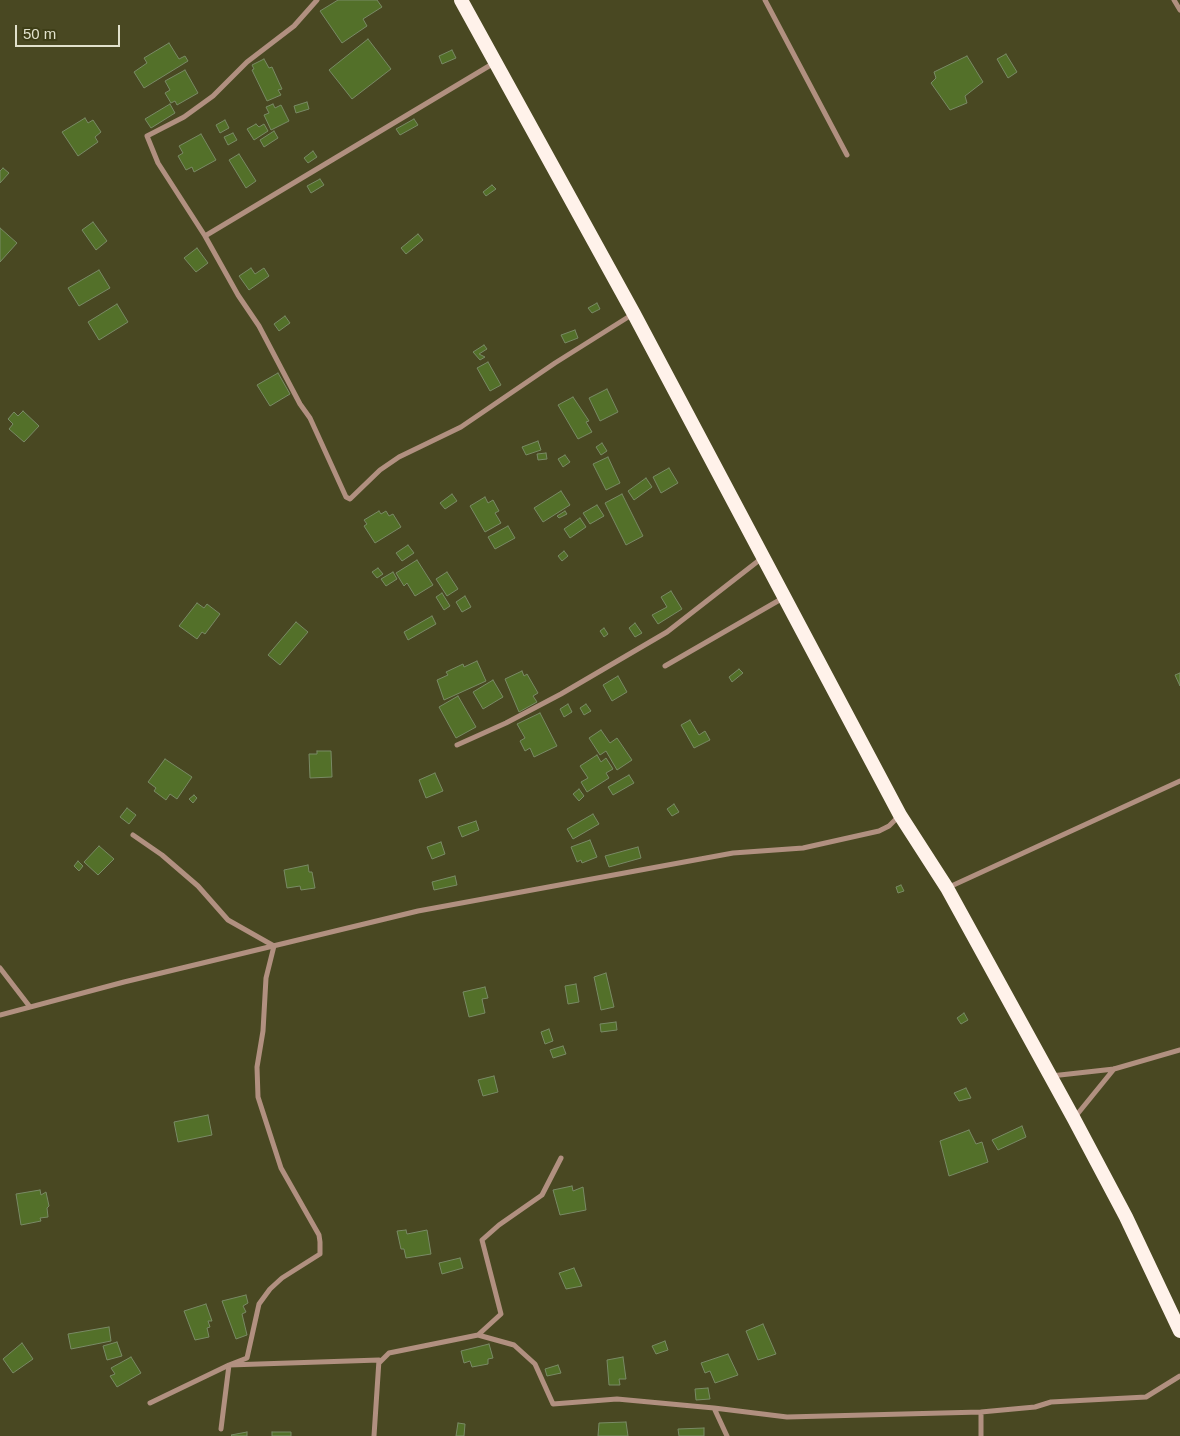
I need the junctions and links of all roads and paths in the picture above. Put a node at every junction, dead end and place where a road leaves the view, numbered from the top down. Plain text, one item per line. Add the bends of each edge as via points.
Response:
1 (317, 0) edge
2 (461, 0) edge
3 (765, 0) edge
4 (1174, 0) edge
5 (1180, 10) edge
6 (495, 62) junction
7 (847, 155) dead end
8 (205, 236) junction
9 (634, 314) junction
10 (762, 558) junction
11 (783, 598) junction
12 (665, 666) dead end
13 (457, 744) dead end
14 (1180, 781) edge
15 (900, 815) junction
16 (133, 836) dead end
17 (947, 888) junction
18 (274, 946) junction
19 (0, 968) edge
20 (30, 1007) junction
21 (0, 1015) edge
22 (1180, 1050) edge
23 (1114, 1069) junction
24 (1051, 1076) junction
25 (1074, 1119) junction
26 (561, 1158) dead end
27 (1180, 1331) edge
28 (478, 1335) junction
29 (379, 1363) junction
30 (229, 1365) junction
31 (1180, 1376) edge
32 (150, 1403) dead end
33 (714, 1408) junction
34 (981, 1412) junction
35 (220, 1429) dead end
36 (374, 1436) edge
37 (727, 1436) edge
38 (981, 1436) edge

1 - 8 street via 294,26 247,62 213,96 184,117 147,136 158,163
2 - 6 highway
3 - 7 street
4 - 5 street
6 - 8 street
6 - 9 highway
8 - 9 street via 310,418 339,483 350,499 380,470 461,427 554,363
9 - 10 highway
10 - 11 highway
10 - 13 street via 667,632 561,694
11 - 12 street
11 - 15 highway
14 - 17 street
15 - 17 highway
15 - 18 street via 879,831 803,848 733,853 618,873 418,911
16 - 18 street via 162,855 198,886 228,920
17 - 24 highway
18 - 20 street
18 - 30 street via 266,978 257,1067 258,1097 282,1168 319,1235 321,1248 320,1254 301,1264 270,1289 259,1304 247,1358
19 - 20 street
20 - 21 street
22 - 23 street
23 - 24 street
23 - 25 street
24 - 25 highway
25 - 27 highway via 1126,1216
26 - 28 street via 542,1195 482,1240 500,1314
28 - 29 street via 389,1353
28 - 33 street via 514,1345 535,1364 553,1404 617,1399
29 - 30 street via 379,1360
29 - 36 street
30 - 32 street
30 - 35 street
31 - 34 street via 1146,1397 1051,1402 1035,1407
33 - 34 street via 787,1417
33 - 37 street
34 - 38 street

